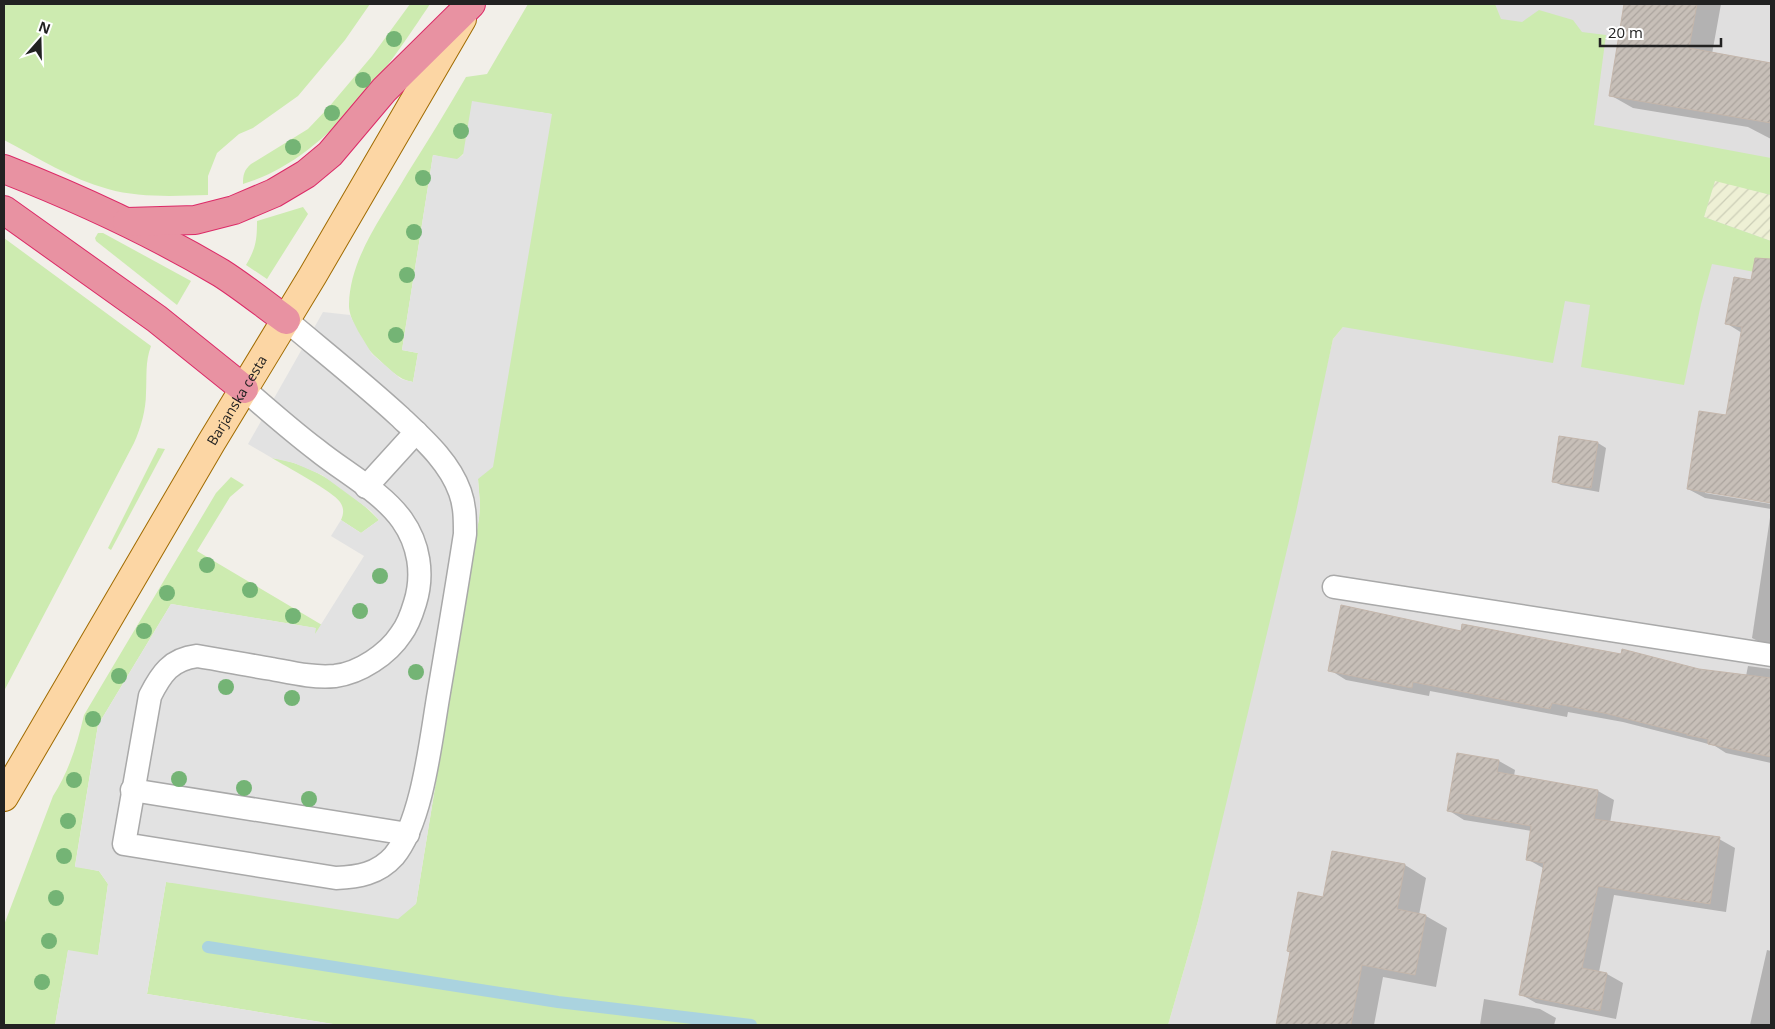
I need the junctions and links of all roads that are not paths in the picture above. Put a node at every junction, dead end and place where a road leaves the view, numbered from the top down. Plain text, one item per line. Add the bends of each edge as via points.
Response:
1 (471, 4) edge
2 (4, 168) edge
3 (4, 210) edge
4 (127, 222) junction
5 (286, 320) junction
6 (244, 389) junction
7 (416, 432) junction
8 (366, 487) junction
9 (1334, 587) dead end
10 (1771, 655) edge
11 (132, 790) junction
12 (4, 798) edge
13 (408, 834) junction

1 - 4 highway via 384,90 330,154 306,174 274,193 234,210 195,220
1 - 5 main road, Barjanska cesta
2 - 4 highway
3 - 6 highway via 157,319
4 - 5 highway via 222,274
5 - 6 main road, Barjanska cesta
5 - 7 lane
6 - 8 lane
6 - 12 main road, Barjanska cesta
7 - 8 lane
7 - 13 lane via 446,465 460,491 465,534 425,774
8 - 11 lane via 393,509 411,534 417,549 420,582 402,634 375,659 338,676 308,676 197,656 183,658 159,678 150,696
9 - 10 lane
11 - 13 lane
11 - 13 lane via 124,844 336,878 358,877 383,866

